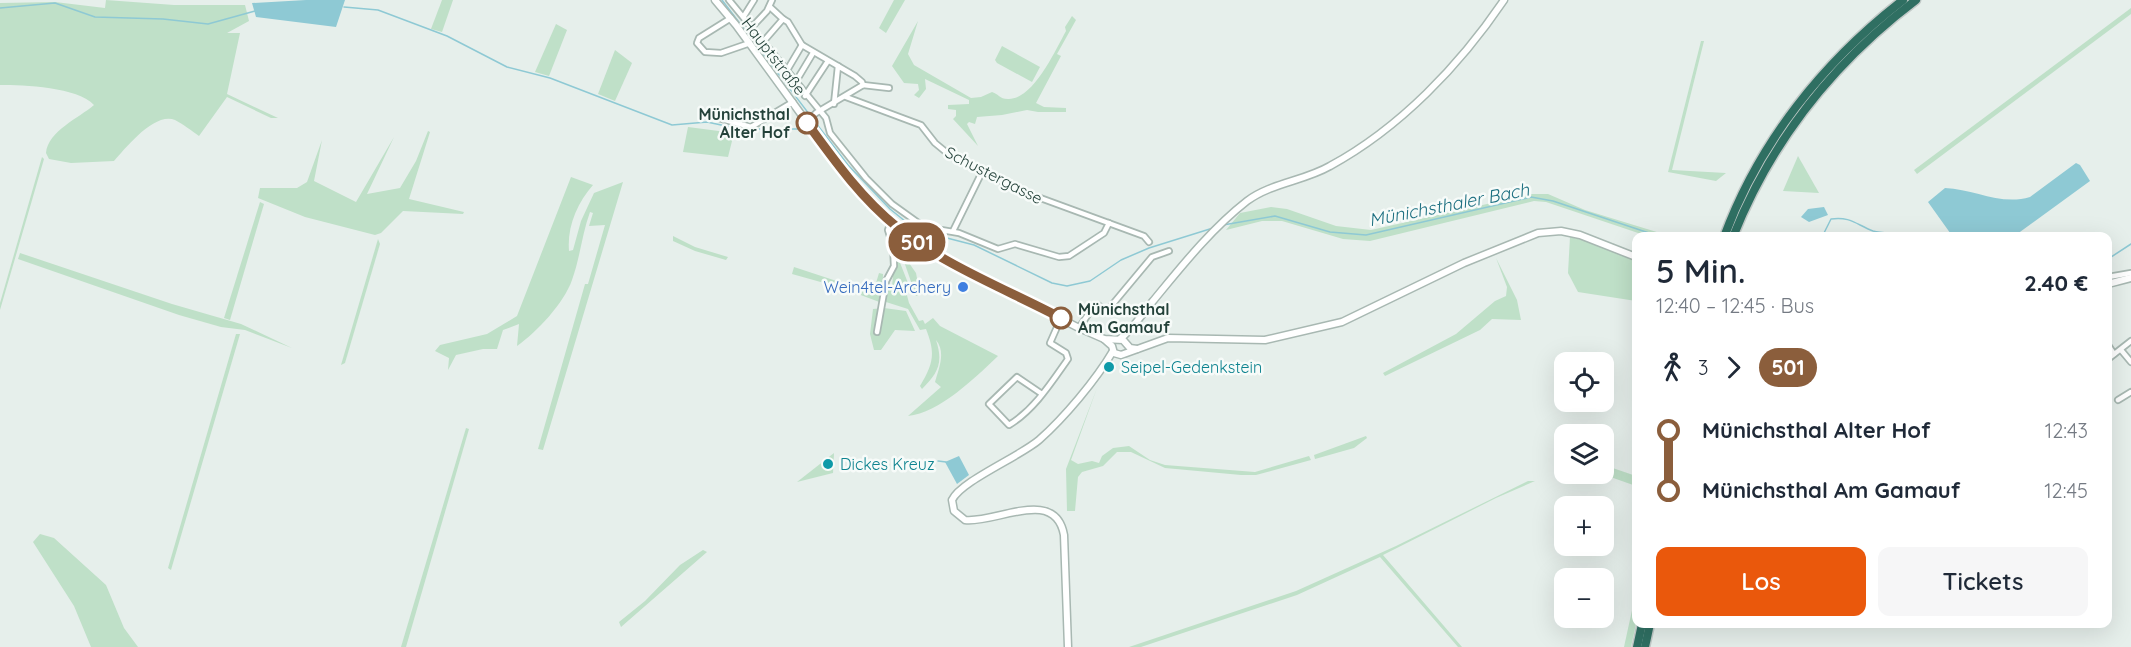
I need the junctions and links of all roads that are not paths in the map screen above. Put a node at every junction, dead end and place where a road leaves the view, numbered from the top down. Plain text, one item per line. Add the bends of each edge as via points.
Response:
1 (716, 0) edge
2 (729, 0) edge
3 (754, 0) edge
4 (772, 0) edge
5 (1504, 0) edge
6 (1903, 0) edge
7 (1916, 0) edge
8 (770, 7) junction
9 (744, 16) junction
10 (731, 18) junction
11 (783, 19) junction
12 (752, 27) junction
13 (763, 42) junction
14 (750, 43) junction
15 (802, 45) junction
16 (813, 53) junction
17 (828, 61) junction
18 (838, 66) junction
19 (786, 72) junction
20 (795, 83) junction
21 (862, 85) junction
22 (889, 88) dead end
23 (805, 96) junction
24 (846, 98) junction
25 (793, 102) junction
26 (834, 104) junction
27 (818, 112) junction
28 (708, 115) dead end
29 (810, 125) junction
30 (982, 172) junction
31 (891, 222) junction
32 (1109, 223) junction
33 (953, 231) junction
34 (1726, 232) edge
35 (1735, 232) edge
36 (1149, 242) dead end
37 (1169, 250) dead end
38 (1632, 255) edge
39 (2131, 273) edge
40 (2112, 276) edge
41 (2131, 278) edge
42 (2112, 283) edge
43 (1061, 318) junction
44 (1079, 328) junction
45 (1130, 329) junction
46 (878, 332) dead end
47 (2131, 341) edge
48 (1115, 344) junction
49 (1128, 345) junction
50 (1144, 348) junction
51 (2121, 350) junction
52 (2112, 351) edge
53 (2114, 354) joint
54 (1122, 355) junction
55 (1106, 362) junction
56 (2131, 362) edge
57 (2131, 392) edge
58 (1042, 394) junction
59 (2118, 400) dead end
60 (1641, 628) edge
61 (1649, 628) edge
62 (1068, 647) edge
63 (1637, 647) edge
64 (1645, 647) edge

1 - 10 street, Hauptstraße
2 - 9 street, Hauptstraße
3 - 9 street
4 - 8 street
5 - 45 street via 1450,69 1421,98 1329,167 1257,194 1216,231
6 - 34 highway via 1862,33 1807,91 1766,151
7 - 35 highway via 1858,49 1804,109 1764,170
8 - 11 street
8 - 12 street
9 - 12 street, Hauptstraße
10 - 14 street, Hauptstraße
10 - 14 street via 699,38 698,43 705,52 721,53
11 - 13 street
11 - 15 street
12 - 13 street, Hauptstraße
13 - 19 street, Hauptstraße
14 - 25 street, Hauptstraße
15 - 16 street
15 - 19 street
16 - 17 street
16 - 20 street
17 - 18 street
17 - 23 street
18 - 21 street
18 - 26 street
19 - 20 street, Hauptstraße
20 - 23 street, Hauptstraße
21 - 22 street
21 - 24 street
23 - 27 street, Hauptstraße
24 - 26 street
24 - 30 street, Schustergasse via 921,125 952,157
25 - 28 street via 751,127
25 - 29 street, Hauptstraße
26 - 27 street
27 - 29 street
27 - 33 street, Hauptstraße via 827,121 830,133 880,193 918,224
29 - 31 street, Hauptstraße via 851,180
30 - 32 street, Schustergasse via 1039,199
30 - 33 street
31 - 43 street, Hauptstraße via 952,263
31 - 46 street via 888,230 894,266 885,285
32 - 33 street, Hauptstraße via 1104,233 1069,256 1059,257 1015,244 998,249
32 - 36 street, Schustergasse via 1144,236
37 - 44 street via 1152,257 1107,311 1098,305 1093,308
38 - 50 street via 1580,234 1538,233 1464,263 1342,322 1265,340 1168,338
39 - 40 street
41 - 42 street
43 - 44 street, Hauptstraße
43 - 58 street via 1050,343 1066,353 1068,359
44 - 48 street, Hauptstraße
45 - 48 street
45 - 49 street
47 - 51 street
48 - 49 street
48 - 54 street
48 - 55 street
49 - 50 street
49 - 54 street
50 - 54 street
51 - 53 street
51 - 56 street
52 - 53 street
54 - 55 street
55 - 62 street via 1038,441 961,488 951,503 957,516 965,520 1035,509 1059,520 1064,535
57 - 59 street
58 - 58 street via 1017,377 989,404 1009,425
60 - 63 highway
61 - 64 highway

